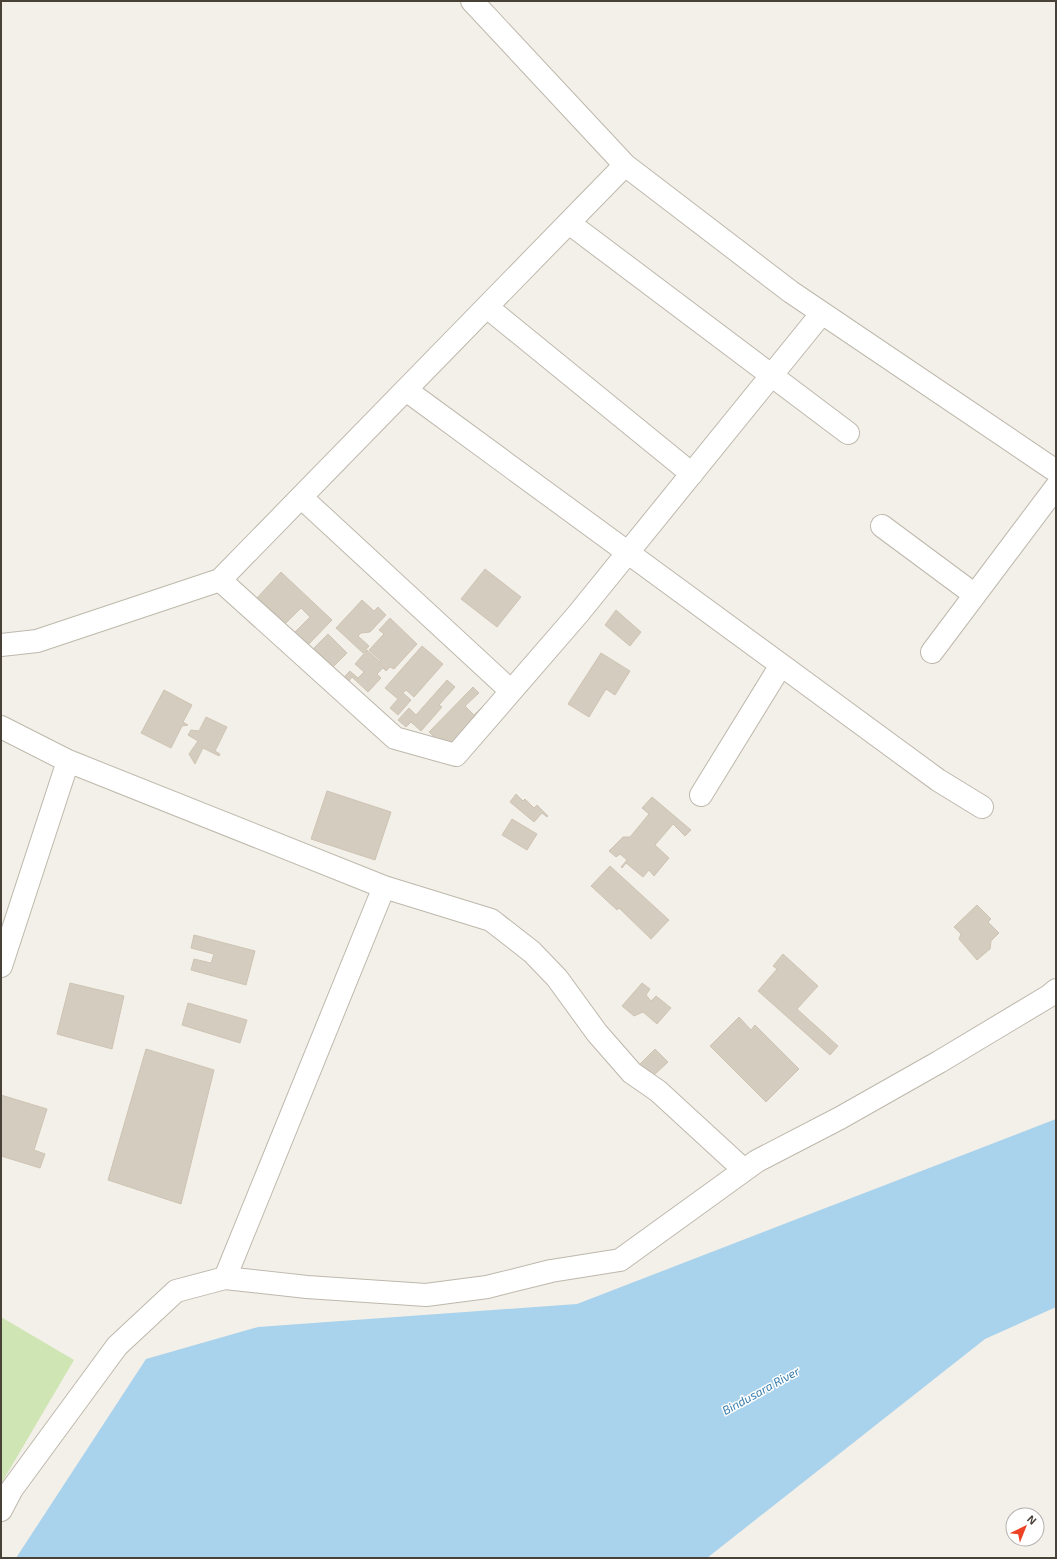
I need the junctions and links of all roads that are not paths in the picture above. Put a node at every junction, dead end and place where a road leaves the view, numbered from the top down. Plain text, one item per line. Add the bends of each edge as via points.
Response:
1 (472, 1) edge
2 (625, 165) junction
3 (569, 223) junction
4 (487, 307) junction
5 (822, 313) junction
6 (772, 376) junction
7 (406, 390) junction
8 (848, 433) dead end
9 (1056, 471) edge
10 (692, 474) junction
11 (1056, 487) edge
12 (301, 497) junction
13 (882, 526) dead end
14 (628, 552) junction
15 (220, 580) junction
16 (975, 595) junction
17 (1, 645) edge
18 (932, 652) dead end
19 (781, 665) junction
20 (511, 692) junction
21 (1, 727) edge
22 (68, 761) junction
23 (701, 795) dead end
24 (982, 807) dead end
25 (384, 887) junction
26 (1, 966) edge
27 (1056, 990) edge
28 (744, 1170) junction
29 (225, 1278) junction
30 (1, 1510) edge

1 - 2 street
2 - 3 street
2 - 5 street via 784,287
3 - 4 street
3 - 6 street
4 - 7 street
4 - 10 street
5 - 6 street
5 - 9 street
6 - 8 street
6 - 10 street
7 - 12 street
7 - 14 street
10 - 14 street
11 - 16 street
12 - 15 street
12 - 20 street
13 - 16 street
14 - 19 street
14 - 20 street
15 - 17 street via 37,641
15 - 20 street via 395,738 456,755
16 - 18 street
19 - 23 street
19 - 24 street via 938,780
21 - 22 street
22 - 25 street
22 - 26 street
25 - 28 street via 491,920 532,952 557,978 597,1033 632,1072 658,1091
25 - 29 street
27 - 28 street via 939,1062
28 - 29 street via 620,1260 551,1271 487,1287 426,1295 307,1287
29 - 30 street via 176,1291 118,1346 12,1489

